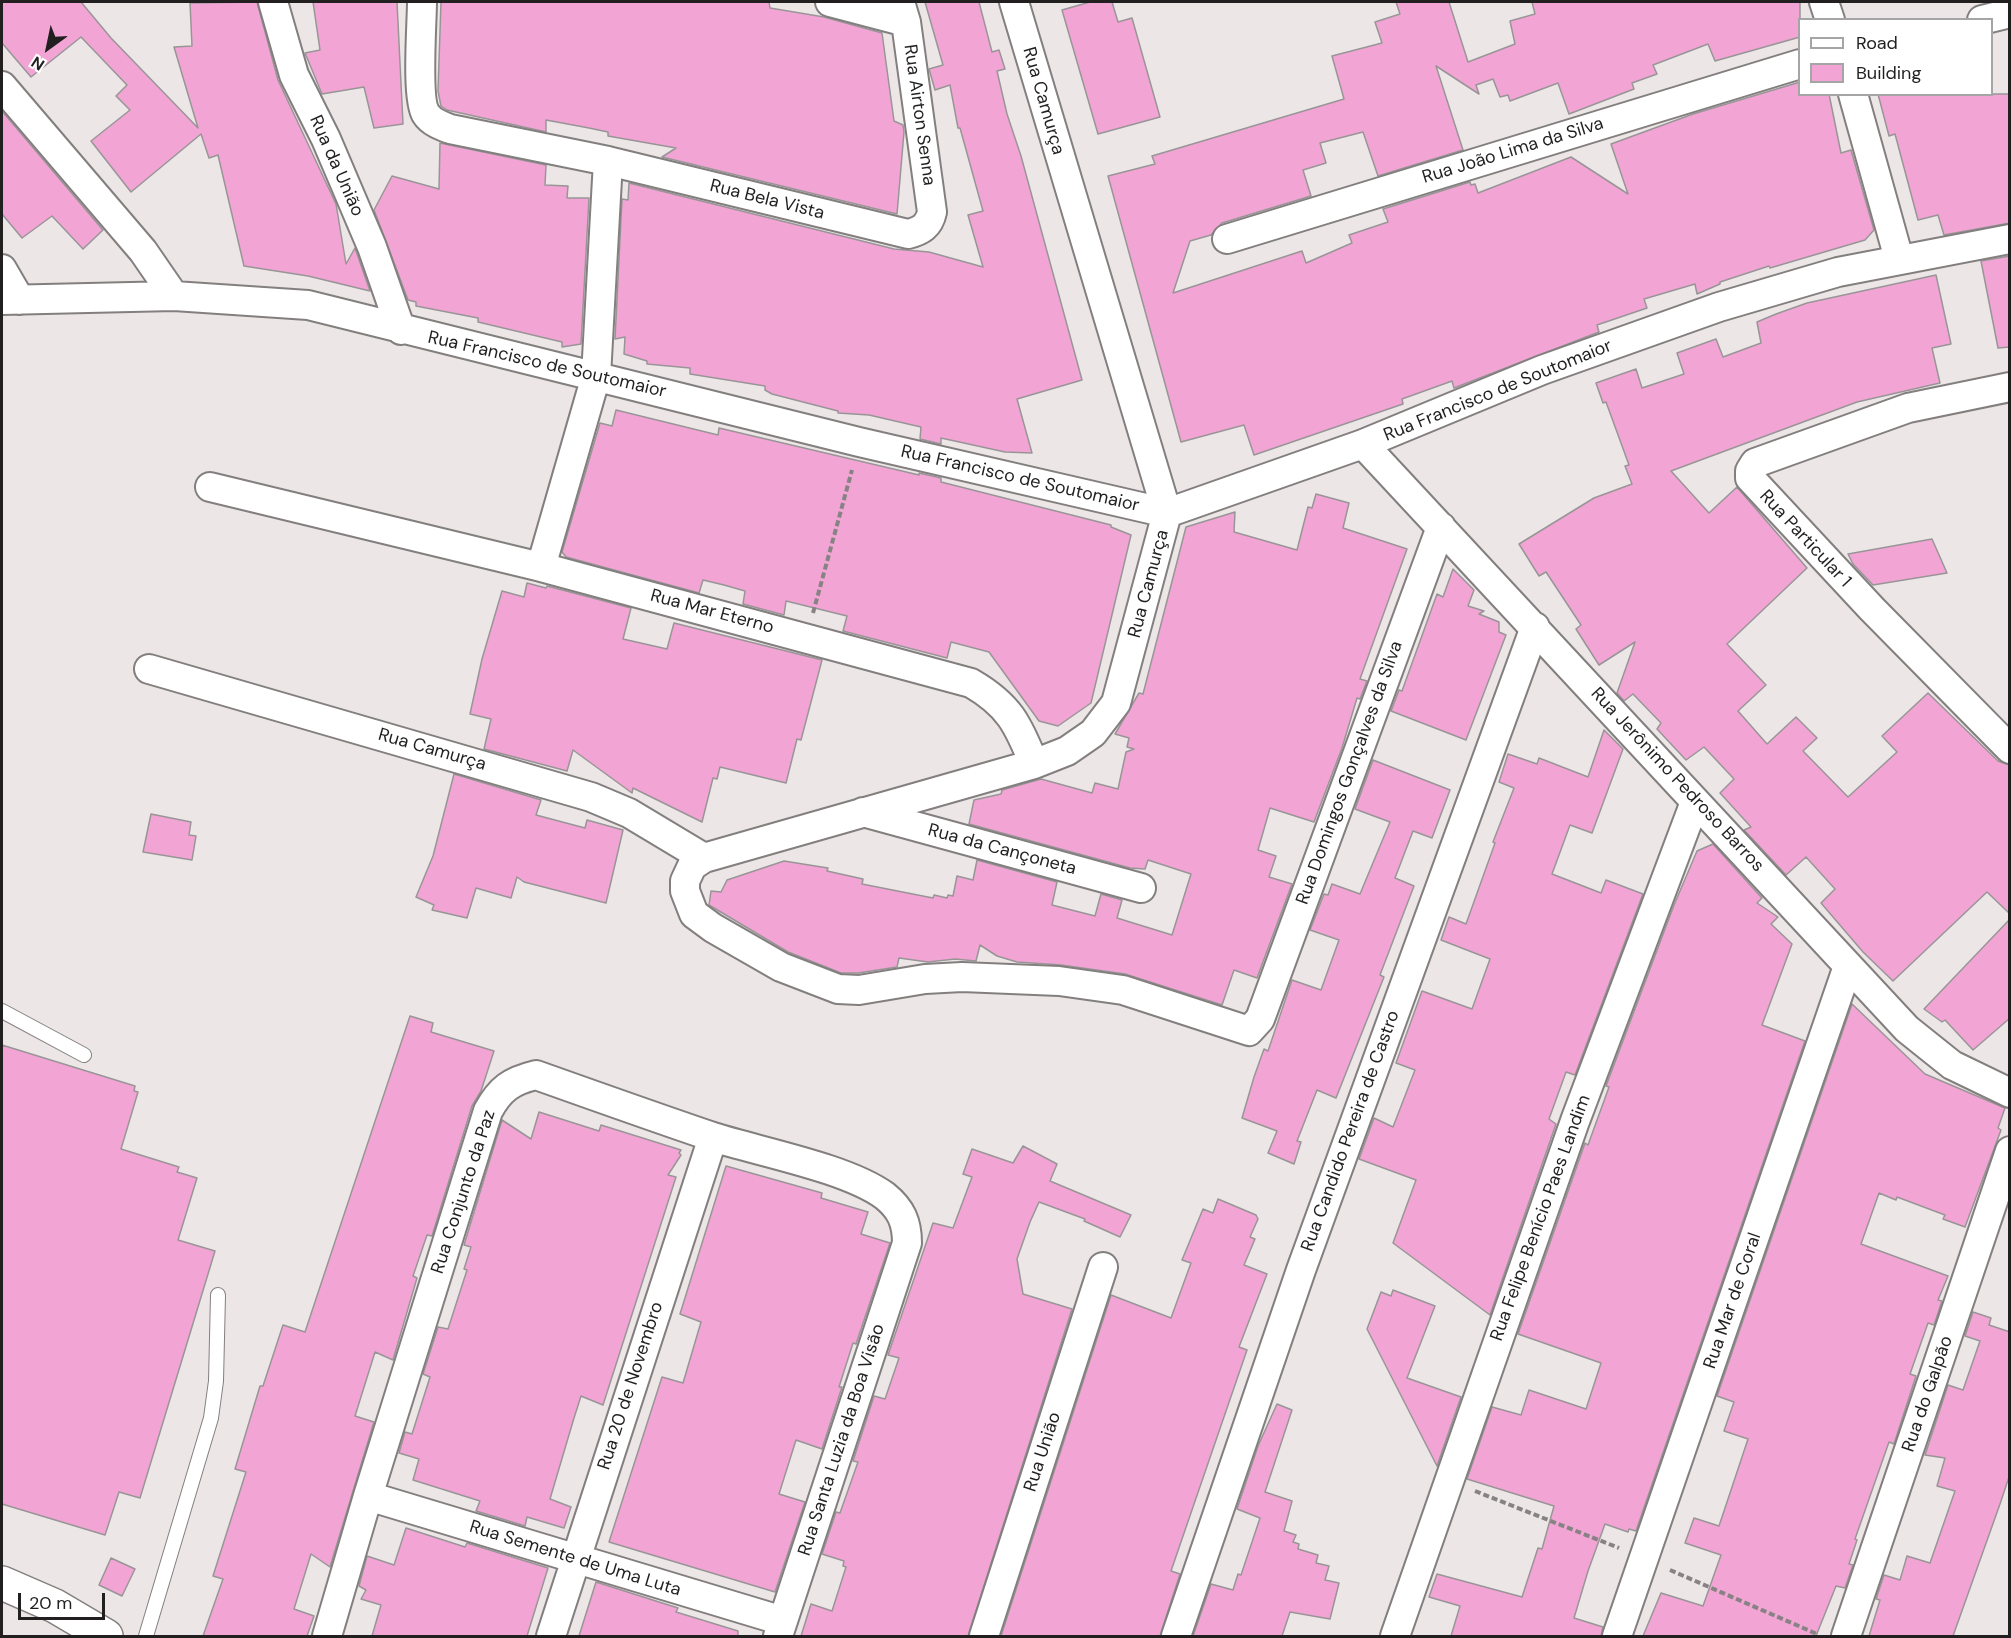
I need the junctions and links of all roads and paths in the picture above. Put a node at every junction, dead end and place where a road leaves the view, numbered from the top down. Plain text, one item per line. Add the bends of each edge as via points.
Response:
1 (273, 2) edge
2 (422, 2) edge
3 (830, 2) edge
4 (1014, 2) edge
5 (1824, 2) edge
6 (903, 12) edge
7 (2010, 13) edge
8 (1829, 18) edge
9 (1990, 18) edge
10 (1798, 65) edge
11 (2, 86) edge
12 (1853, 96) edge
13 (609, 161) junction
14 (925, 227) joint
15 (1227, 238) dead end
16 (2010, 239) edge
17 (1899, 259) junction
18 (2, 269) edge
19 (174, 296) junction
20 (10, 300) edge
21 (401, 330) junction
22 (596, 376) junction
23 (2010, 387) edge
24 (859, 442) junction
25 (1363, 444) junction
26 (210, 487) dead end
27 (1167, 513) junction
28 (1441, 527) junction
29 (541, 567) junction
30 (1535, 627) junction
31 (807, 637) junction
32 (149, 669) dead end
33 (2010, 749) edge
34 (1034, 764) junction
35 (1695, 802) junction
36 (863, 812) junction
37 (698, 862) junction
38 (1141, 888) dead end
39 (1848, 966) junction
40 (2, 1011) edge
41 (84, 1055) dead end
42 (2010, 1093) edge
43 (713, 1137) junction
44 (2010, 1151) edge
45 (907, 1243) joint
46 (1103, 1267) dead end
47 (218, 1295) dead end
48 (368, 1496) junction
49 (575, 1558) junction
50 (2, 1583) edge
51 (780, 1629) edge
52 (106, 1636) edge
53 (146, 1636) edge
54 (327, 1636) edge
55 (551, 1636) edge
56 (984, 1636) edge
57 (1176, 1636) edge
58 (1395, 1636) edge
59 (1617, 1636) edge
60 (1846, 1636) edge

1 - 21 street, Rua da União via 294,75 372,247
2 - 13 street, Rua Bela Vista via 420,56 426,114 450,129
3 - 6 street
4 - 27 street, Rua Camurça
5 - 8 street
6 - 14 street, Rua Airton Senna via 932,212
7 - 9 street
10 - 15 street, Rua João Lima da Silva
11 - 19 street via 143,251
12 - 17 street
13 - 14 street, Rua Bela Vista via 908,234
13 - 22 street
16 - 17 street, Rua Francisco de Soutomaior
17 - 25 street, Rua Francisco de Soutomaior via 1838,272 1719,308 1542,370
18 - 20 street
19 - 20 street, Rua Francisco de Soutomaior
19 - 21 street, Rua Francisco de Soutomaior via 308,305
21 - 22 street, Rua Francisco de Soutomaior
22 - 24 street, Rua Francisco de Soutomaior
22 - 29 street
23 - 33 street, Rua Particular 1 via 1908,408 1755,463 1750,471 1750,477 1872,609
24 - 27 street, Rua Francisco de Soutomaior
24 - 31 path
25 - 27 street, Rua Francisco de Soutomaior
25 - 28 street, Rua Jerônimo Pedroso Barros
26 - 29 street, Rua Mar Eterno
27 - 34 street, Rua Camurça via 1116,703 1093,733 1067,751
28 - 30 street, Rua Jerônimo Pedroso Barros
28 - 37 street, Rua Domingos Gonçalves da Silva via 1260,1019 1249,1031 1123,990 1007,977 924,979 859,990 838,989 781,967 694,914 685,881
29 - 31 street, Rua Mar Eterno
30 - 35 street, Rua Jerônimo Pedroso Barros
30 - 57 street, Rua Candido Pereira de Castro via 1300,1270
31 - 34 street, Rua Mar Eterno via 971,683 994,696 1009,711
32 - 37 street, Rua Camurça via 591,797 629,813
34 - 36 street, Rua Camurça
35 - 39 street, Rua Jerônimo Pedroso Barros
35 - 58 street, Rua Felipe Benício Paes Landim via 1575,1121
36 - 37 street, Rua Camurça
36 - 38 street, Rua da Cançoneta
39 - 42 street, Rua Jerônimo Pedroso Barros via 1906,1029 1952,1065
39 - 59 street, Rua Mar de Coral
40 - 41 lane
43 - 45 street, Rua Conjunto da Paz via 850,1178 884,1196 901,1212 907,1227
43 - 48 street, Rua Conjunto da Paz via 536,1075 507,1084 496,1095
43 - 49 street, Rua 20 de Novembro
44 - 60 street, Rua do Galpão
45 - 51 street, Rua Santa Luzia da Boa Visão
46 - 56 street, Rua União
47 - 53 lane via 216,1381 210,1418
48 - 49 street, Rua Semente de Uma Luta
48 - 54 street, Rua Conjunto da Paz
49 - 51 street, Rua Semente de Uma Luta
49 - 55 street, Rua 20 de Novembro
50 - 52 street via 55,1606

